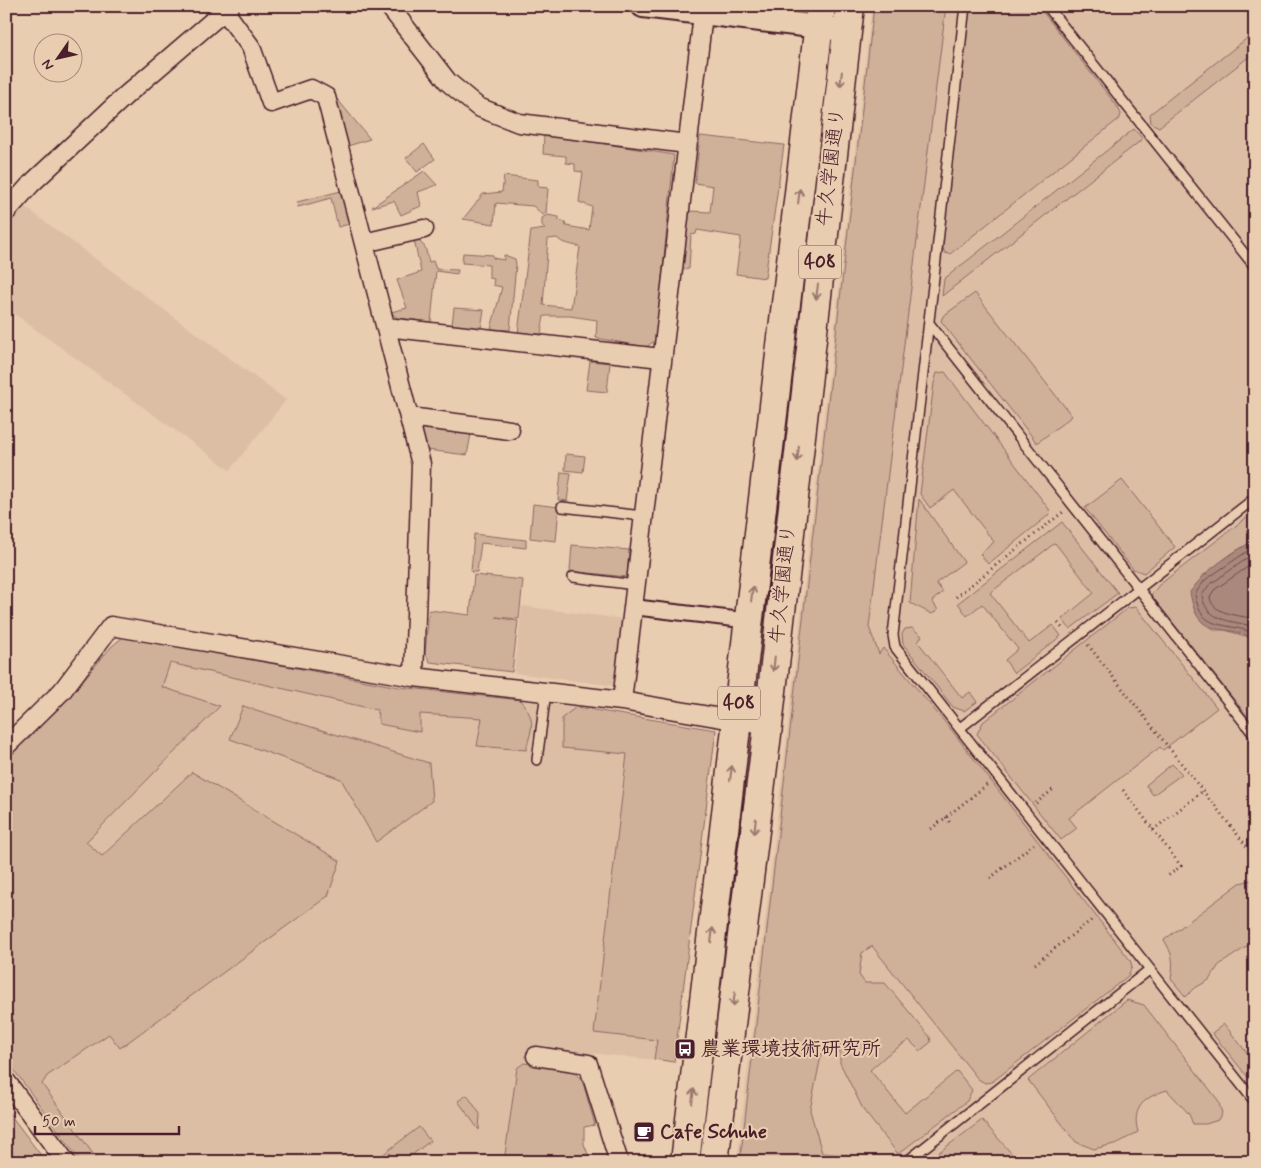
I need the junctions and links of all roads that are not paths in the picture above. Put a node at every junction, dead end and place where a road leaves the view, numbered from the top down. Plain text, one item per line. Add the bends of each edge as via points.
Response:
1 (388, 6) edge
2 (644, 6) edge
3 (965, 6) edge
4 (1047, 6) edge
5 (225, 8) edge
6 (704, 10) edge
7 (820, 17) edge
8 (849, 18) edge
9 (687, 144) junction
10 (6, 212) edge
11 (424, 229) dead end
12 (364, 243) junction
13 (1255, 267) edge
14 (929, 323) junction
15 (386, 328) junction
16 (661, 358) junction
17 (409, 416) junction
18 (510, 430) dead end
19 (1255, 498) edge
20 (562, 507) dead end
21 (643, 516) junction
22 (573, 577) dead end
23 (635, 585) junction
24 (1138, 590) junction
25 (632, 607) junction
26 (734, 619) dead end
27 (414, 677) junction
28 (546, 692) junction
29 (622, 701) junction
30 (737, 721) junction
31 (768, 726) junction
32 (960, 728) junction
33 (1255, 736) edge
34 (6, 746) edge
35 (537, 760) dead end
36 (1149, 970) junction
37 (536, 1056) dead end
38 (6, 1081) edge
39 (1255, 1102) edge
40 (66, 1162) edge
41 (619, 1162) edge
42 (685, 1162) edge
43 (714, 1162) edge
44 (906, 1162) edge

1 - 9 street via 448,82 478,107 519,123
2 - 6 street
3 - 14 lane
4 - 13 lane
5 - 10 street via 125,96 31,184
5 - 12 street via 251,47 272,103 311,90 326,97
6 - 7 street
6 - 9 street
7 - 8 street
30 -> 7 highway, 牛久学園通り / 408
8 -> 31 highway, 牛久学園通り / 408
9 - 16 street
11 - 12 street
12 - 15 street
14 - 24 lane
14 - 32 lane via 893,635 895,647
15 - 16 street
15 - 17 street
16 - 21 street
17 - 18 street
17 - 27 street via 421,464
19 - 24 lane
20 - 21 lane
21 - 23 street
22 - 23 lane
23 - 25 street
24 - 32 lane
24 - 33 lane
25 - 26 street
25 - 29 street
27 - 28 street
27 - 34 street via 111,626 62,691
28 - 29 street
28 - 35 lane
29 - 30 street
30 - 31 street
42 -> 30 highway, 牛久学園通り / 408
31 -> 43 highway, 牛久学園通り / 408
32 - 36 lane
36 - 39 lane
36 - 44 lane
37 - 41 street via 588,1064
38 - 40 street

